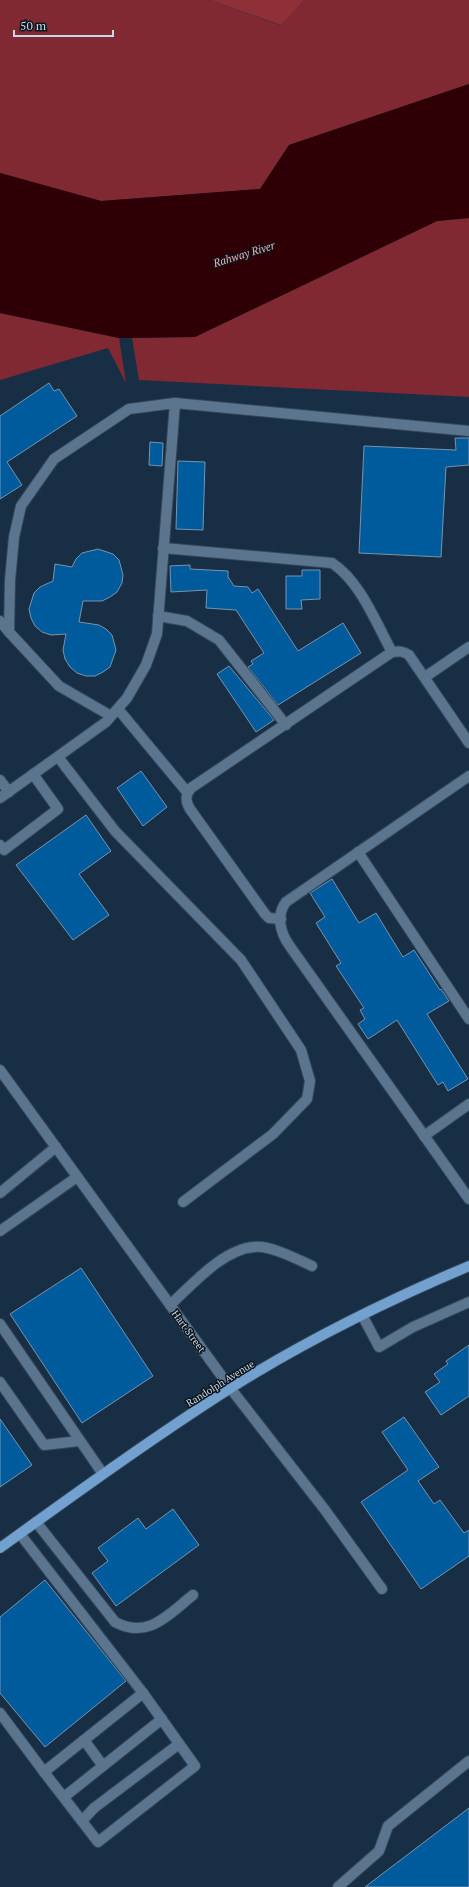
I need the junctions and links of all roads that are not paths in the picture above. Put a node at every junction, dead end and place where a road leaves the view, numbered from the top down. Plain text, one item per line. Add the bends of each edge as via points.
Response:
1 (175, 402) junction
2 (469, 431) edge
3 (163, 548) junction
4 (158, 616) junction
5 (0, 621) edge
6 (9, 632) junction
7 (469, 647) edge
8 (392, 652) junction
9 (425, 677) junction
10 (114, 713) junction
11 (286, 725) junction
12 (469, 743) edge
13 (58, 757) junction
14 (33, 774) junction
15 (469, 776) edge
16 (0, 780) edge
17 (9, 792) junction
18 (187, 792) junction
19 (0, 798) edge
20 (0, 845) edge
21 (358, 852) junction
22 (281, 918) junction
23 (469, 1019) edge
24 (0, 1070) edge
25 (469, 1104) edge
26 (424, 1136) junction
27 (56, 1147) junction
28 (77, 1177) junction
29 (0, 1193) edge
30 (469, 1199) edge
31 (183, 1202) dead end
32 (0, 1231) edge
33 (312, 1266) dead end
34 (469, 1266) edge
35 (469, 1302) edge
36 (170, 1305) junction
37 (362, 1315) junction
38 (0, 1324) edge
39 (0, 1382) edge
40 (231, 1389) junction
41 (79, 1441) junction
42 (103, 1474) junction
43 (36, 1522) junction
44 (20, 1534) junction
45 (0, 1548) edge
46 (382, 1590) dead end
47 (194, 1595) dead end
48 (143, 1693) junction
49 (0, 1713) edge
50 (162, 1719) junction
51 (84, 1740) junction
52 (179, 1744) junction
53 (469, 1761) edge
54 (103, 1766) junction
55 (44, 1772) junction
56 (64, 1797) junction
57 (82, 1821) junction
58 (338, 1887) edge

1 - 2 street
1 - 3 street
1 - 6 street via 129,409 54,459 22,506 14,537
3 - 4 street
3 - 8 street via 332,563 344,570 354,583
4 - 10 street via 157,634 146,665 127,698
4 - 11 street via 187,621 220,640
5 - 6 street
6 - 10 street via 59,686
7 - 9 street
8 - 9 street via 410,655
8 - 11 street
9 - 12 street
10 - 13 street via 106,722
10 - 18 street
11 - 18 street
13 - 14 street
13 - 31 street via 115,831 242,960 301,1050 310,1081 307,1099 273,1134
14 - 17 street
14 - 20 street via 58,809 4,850
15 - 21 street
16 - 17 street
17 - 19 street
18 - 22 street via 186,804 265,914 270,918
21 - 22 street via 286,902 282,907
21 - 23 street
22 - 26 street via 281,931 289,945
24 - 27 street, Hart Street
25 - 26 street
26 - 30 street
27 - 28 street, Hart Street
27 - 29 street
28 - 32 street
28 - 36 street, Hart Street
33 - 36 street via 255,1246 243,1249 225,1257
34 - 37 main road, Randolph Avenue
35 - 37 street via 413,1327 380,1347
36 - 40 street, Hart Street
37 - 40 main road, Randolph Avenue
38 - 41 street
39 - 41 street via 44,1445
40 - 42 main road, Randolph Avenue
40 - 46 street, Hart Street via 325,1510
41 - 42 street
42 - 43 main road, Randolph Avenue
43 - 44 main road, Randolph Avenue
43 - 47 street via 115,1622 123,1626 138,1629 153,1626
44 - 45 main road, Randolph Avenue
44 - 48 street
48 - 50 street
48 - 51 street
49 - 55 street
50 - 52 street
50 - 54 street
51 - 54 street
51 - 55 street
52 - 57 street via 94,1808
52 - 57 street via 195,1766 98,1842
53 - 58 street via 388,1826 379,1851
54 - 56 street
55 - 56 street
56 - 57 street

